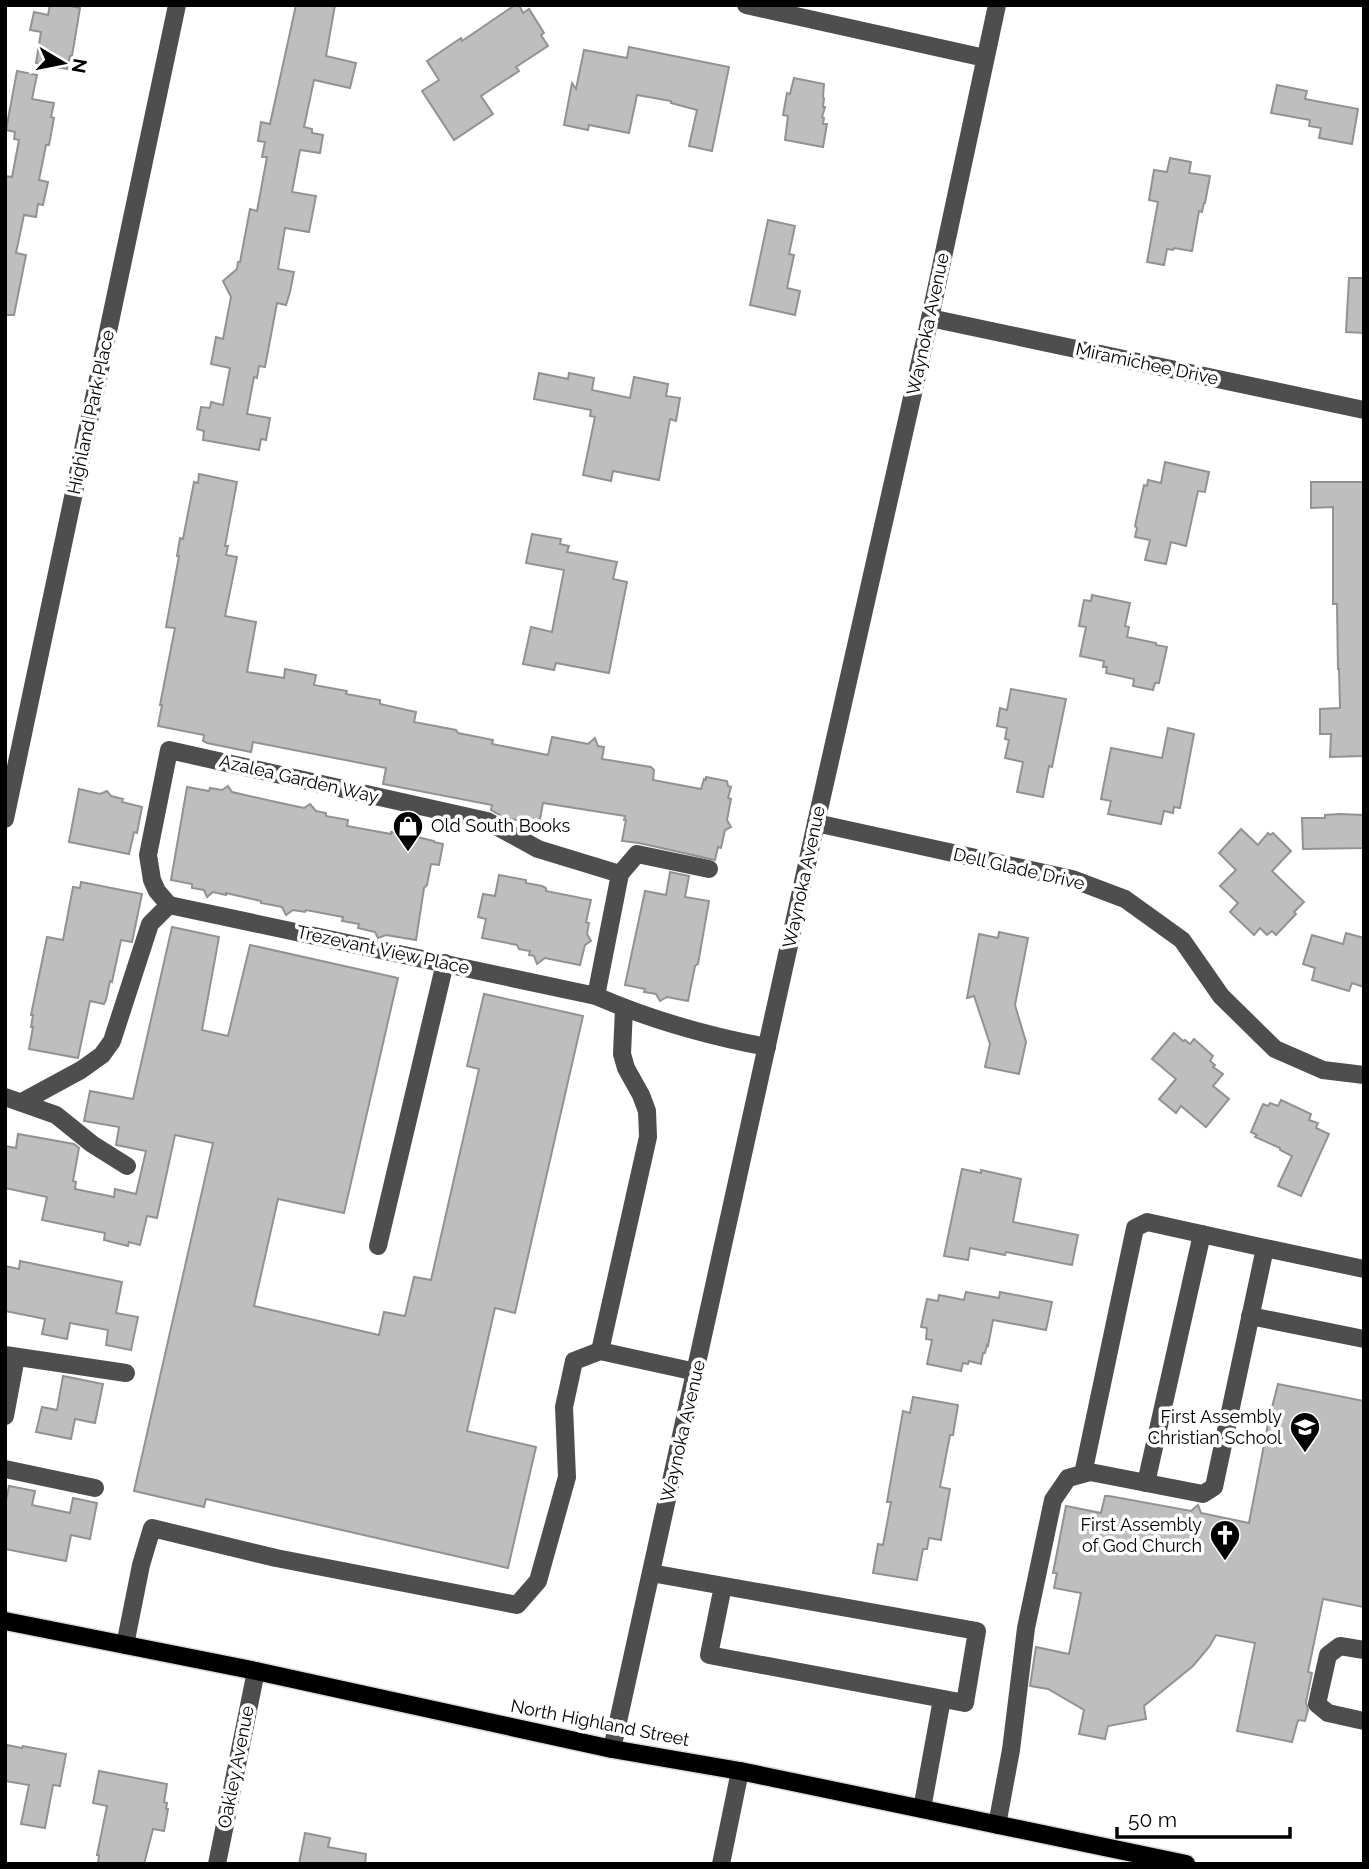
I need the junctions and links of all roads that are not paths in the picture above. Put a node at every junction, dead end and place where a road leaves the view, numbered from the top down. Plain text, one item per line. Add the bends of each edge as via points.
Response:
1 (177, 5) edge
2 (746, 5) edge
3 (997, 5) edge
4 (985, 58) junction
5 (930, 318) junction
6 (1364, 410) edge
7 (5, 819) edge
8 (816, 823) junction
9 (709, 869) dead end
10 (620, 874) junction
11 (169, 905) junction
12 (445, 963) junction
13 (596, 996) junction
14 (624, 1008) junction
15 (766, 1047) junction
16 (1364, 1074) edge
17 (14, 1100) edge
18 (127, 1166) dead end
19 (1202, 1234) junction
20 (378, 1246) dead end
21 (1265, 1248) junction
22 (1364, 1269) edge
23 (1251, 1316) junction
24 (1364, 1339) edge
25 (600, 1351) junction
26 (11, 1356) edge
27 (696, 1372) junction
28 (126, 1373) dead end
29 (5, 1416) edge
30 (5, 1469) edge
31 (1083, 1474) junction
32 (1146, 1483) junction
33 (95, 1488) dead end
34 (651, 1573) junction
35 (723, 1586) junction
36 (5, 1621) edge
37 (125, 1645) junction
38 (1364, 1650) edge
39 (256, 1671) junction
40 (942, 1699) junction
41 (1364, 1721) edge
42 (612, 1749) junction
43 (740, 1771) junction
44 (922, 1809) junction
45 (996, 1825) junction
46 (217, 1864) edge
47 (721, 1864) edge
48 (1186, 1864) edge

1 - 7 street, Highland Park Place
2 - 4 street
3 - 4 street, Waynoka Avenue
4 - 5 street, Waynoka Avenue
5 - 6 street, Miramichee Drive
5 - 8 street, Waynoka Avenue
8 - 15 street, Waynoka Avenue
8 - 16 street, Dell Glade Drive via 1072,880 1125,899 1182,940 1221,996 1275,1049 1323,1070
9 - 10 street via 637,854
10 - 11 street, Azalea Garden Way via 538,849 487,821 169,750 148,855 152,880
10 - 13 street
11 - 12 street, Trezevant View Place
11 - 17 street via 150,924 112,1041 102,1055 81,1070
12 - 13 street, Trezevant View Place
12 - 20 street
13 - 14 street
14 - 15 street via 690,1030
14 - 25 street via 622,1054 642,1095 648,1137
15 - 27 street, Waynoka Avenue
17 - 18 street via 56,1115
19 - 21 street
19 - 31 street via 1147,1222 1135,1228
19 - 32 street
21 - 22 street
21 - 23 street
23 - 24 street
23 - 32 street via 1214,1487 1203,1494
25 - 27 street
25 - 37 street via 574,1361 564,1407 567,1477 538,1581 517,1605 276,1558 152,1528
26 - 28 street
26 - 29 street
27 - 34 street, Waynoka Avenue
30 - 33 street
31 - 32 street
31 - 45 street via 1068,1478 1054,1500 1026,1628 1011,1750
34 - 35 street
34 - 42 street, Waynoka Avenue
35 - 40 street via 709,1655
35 - 40 street via 977,1632 965,1703
36 - 37 main road, North Highland Street
37 - 39 main road, North Highland Street
38 - 41 street via 1340,1646 1328,1655 1317,1704 1328,1713
39 - 42 main road, North Highland Street
39 - 46 street, Oakley Avenue
40 - 44 street
42 - 43 main road, North Highland Street
43 - 44 main road, North Highland Street
43 - 47 street
44 - 45 main road, North Highland Street
45 - 48 main road, North Highland Street

